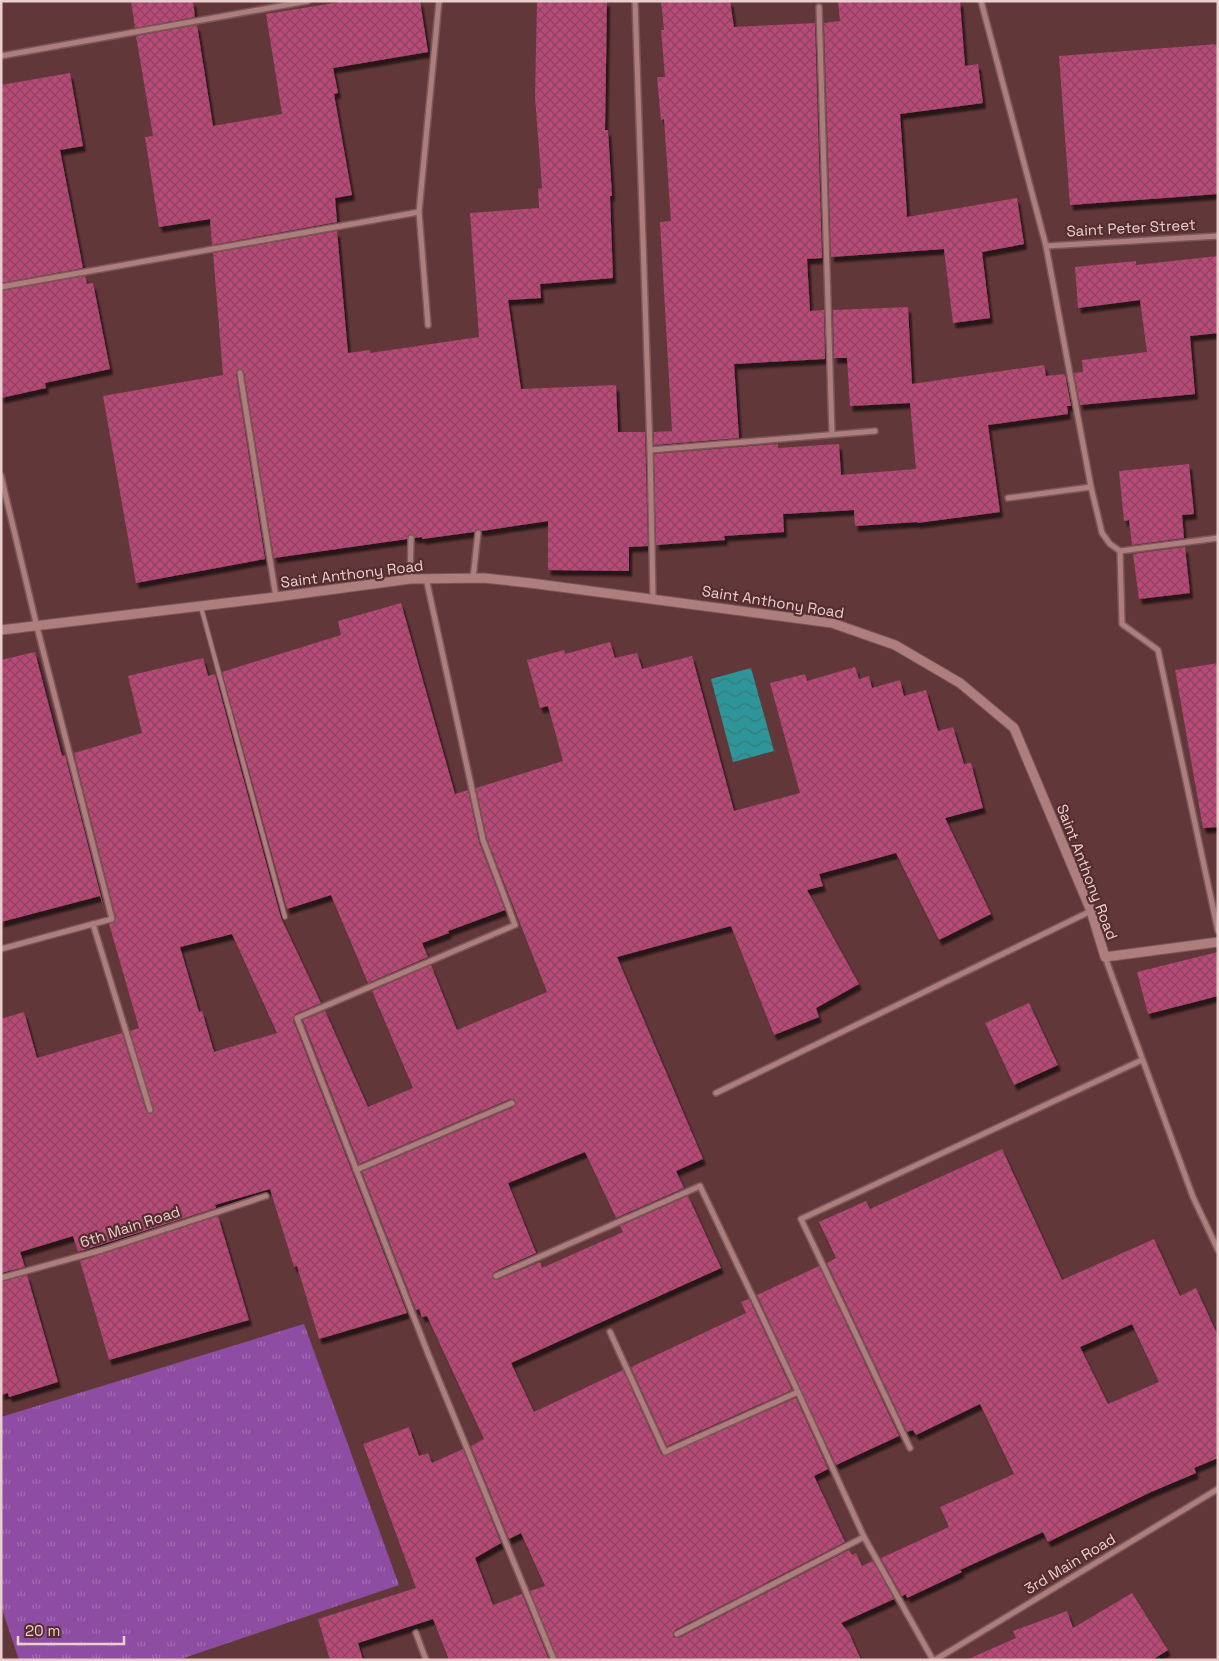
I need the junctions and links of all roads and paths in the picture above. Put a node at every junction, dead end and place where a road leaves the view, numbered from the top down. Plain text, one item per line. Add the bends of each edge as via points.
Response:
1 (308, 1) edge
2 (439, 1) edge
3 (635, 1) edge
4 (981, 1) edge
5 (818, 7) dead end
6 (1, 56) edge
7 (420, 212) junction
8 (1218, 236) edge
9 (1046, 246) junction
10 (1, 287) edge
11 (428, 325) dead end
12 (240, 373) dead end
13 (875, 431) dead end
14 (832, 434) junction
15 (650, 450) junction
16 (1, 476) edge
17 (1090, 487) junction
18 (1008, 498) dead end
19 (478, 533) dead end
20 (410, 538) dead end
21 (1218, 538) edge
22 (1120, 551) junction
23 (426, 577) junction
24 (410, 578) junction
25 (473, 578) junction
26 (276, 598) junction
27 (653, 598) junction
28 (201, 607) junction
29 (37, 627) junction
30 (1, 630) edge
31 (1091, 911) junction
32 (285, 917) dead end
33 (93, 924) junction
34 (1218, 931) edge
35 (1218, 942) edge
36 (1, 949) edge
37 (1105, 957) junction
38 (1142, 1060) junction
39 (716, 1093) dead end
40 (512, 1103) dead end
41 (150, 1110) dead end
42 (356, 1170) junction
43 (266, 1196) dead end
44 (1218, 1250) edge
45 (496, 1276) dead end
46 (1, 1278) edge
47 (610, 1332) dead end
48 (798, 1392) junction
49 (910, 1448) dead end
50 (1218, 1489) edge
51 (864, 1537) junction
52 (416, 1633) dead end
53 (677, 1634) dead end
54 (426, 1660) edge
55 (554, 1660) edge
56 (934, 1660) edge

1 - 6 street
2 - 7 street
3 - 15 street
4 - 9 street
5 - 14 street
7 - 10 street
7 - 11 street
8 - 9 street, Saint Peter Street
9 - 17 street
12 - 26 street
13 - 14 street
14 - 15 street
15 - 27 street
16 - 29 street
17 - 18 street
17 - 22 street via 1102,533
19 - 25 street
20 - 24 street
21 - 22 street
22 - 34 street via 1122,624 1158,650
23 - 24 street, Saint Anthony Road
23 - 25 street, Saint Anthony Road
23 - 42 street via 483,840 515,925 297,1018
24 - 26 street, Saint Anthony Road
25 - 27 street, Saint Anthony Road
26 - 28 street, Saint Anthony Road
27 - 31 street, Saint Anthony Road via 832,623 895,645 960,683 1014,728
28 - 29 street, Saint Anthony Road
28 - 32 lane
29 - 30 street, Saint Anthony Road
29 - 33 street via 112,919
31 - 37 street, Saint Anthony Road
31 - 39 street
33 - 36 street
33 - 41 street
35 - 37 street
37 - 38 street, Saint Anthony Road
38 - 44 street, Saint Anthony Road via 1193,1197
38 - 49 street via 801,1219
40 - 42 street
42 - 55 street
43 - 46 street, 6th Main Road via 102,1250
45 - 48 street via 700,1186
47 - 48 street via 665,1452
48 - 51 street
50 - 56 street, 3rd Main Road
51 - 53 street
51 - 56 street
52 - 54 street

